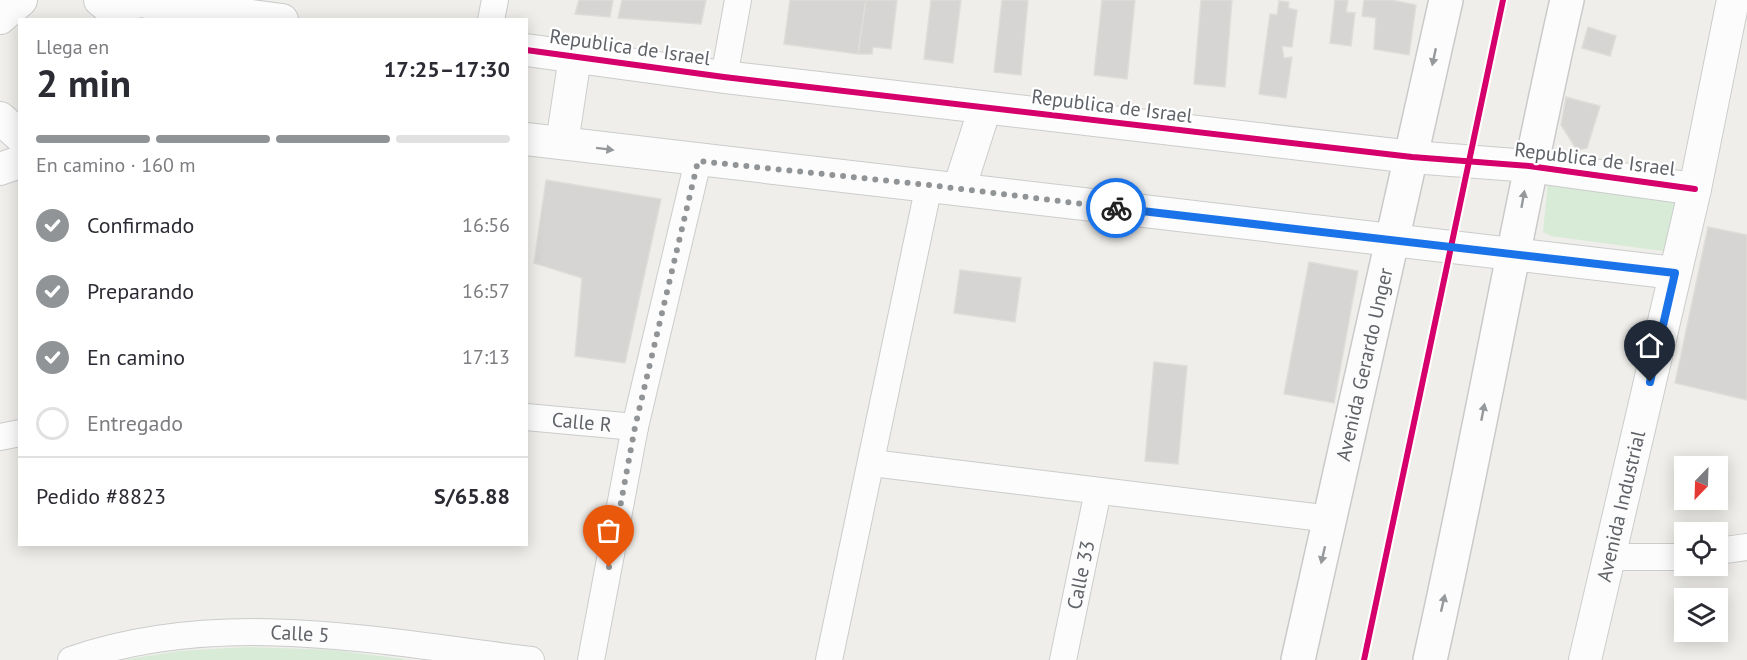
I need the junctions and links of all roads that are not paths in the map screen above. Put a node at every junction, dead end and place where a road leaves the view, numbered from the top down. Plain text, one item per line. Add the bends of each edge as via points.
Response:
1 (21, 0) edge
2 (100, 0) edge
3 (131, 0) edge
4 (495, 0) edge
5 (738, 0) edge
6 (1446, 0) edge
7 (1567, 0) edge
8 (1733, 0) edge
9 (0, 18) edge
10 (122, 18) edge
11 (267, 18) edge
12 (491, 18) edge
13 (528, 50) edge
14 (575, 57) junction
15 (724, 77) junction
16 (986, 108) junction
17 (0, 118) edge
18 (18, 134) edge
19 (528, 139) edge
20 (562, 143) junction
21 (1412, 157) junction
22 (698, 161) junction
23 (18, 163) edge
24 (1529, 166) junction
25 (0, 169) edge
26 (944, 187) junction
27 (1695, 189) junction
28 (1394, 242) junction
29 (1513, 256) junction
30 (1675, 273) junction
31 (528, 417) edge
32 (635, 427) junction
33 (18, 434) edge
34 (0, 438) edge
35 (872, 463) junction
36 (1098, 491) junction
37 (1331, 519) junction
38 (1747, 547) edge
39 (1728, 550) edge
40 (1611, 557) junction
41 (1674, 557) edge
42 (71, 660) edge
43 (531, 660) edge
44 (591, 660) edge
45 (828, 660) edge
46 (1063, 660) edge
47 (1299, 660) edge
48 (1430, 660) edge
49 (1585, 660) edge

1 - 9 street
2 - 10 street
3 - 11 street
4 - 12 street
5 - 15 street
6 -> 21 main road, Avenida Gerardo Unger
7 - 24 main road
8 - 27 street, Avenida Industrial
13 - 14 street, Republica de Israel
14 - 15 street, Republica de Israel
14 - 20 street
15 - 16 street, Republica de Israel
16 - 21 street, Republica de Israel
16 - 26 street
17 - 18 street
19 - 20 street
20 -> 22 street
21 - 24 street, Republica de Israel
21 - 28 main road, Avenida Gerardo Unger
22 - 26 street
22 - 32 street
23 - 25 street
24 - 27 street, Republica de Israel
29 -> 24 main road
26 - 28 street
26 - 35 street
27 - 30 street, Avenida Industrial
28 - 29 street
28 - 37 main road, Avenida Gerardo Unger
29 - 30 street
48 -> 29 main road
30 - 40 street, Avenida Industrial
31 - 32 street, Calle R
32 - 44 street
33 - 34 street
35 - 36 street
35 - 45 street
36 - 37 street
36 - 46 street, Calle 33
37 -> 47 main road, Avenida Gerardo Unger
38 - 39 street
40 - 41 street
40 - 49 street, Avenida Industrial
42 - 43 street, Calle 5 via 132,643 250,630 337,635

